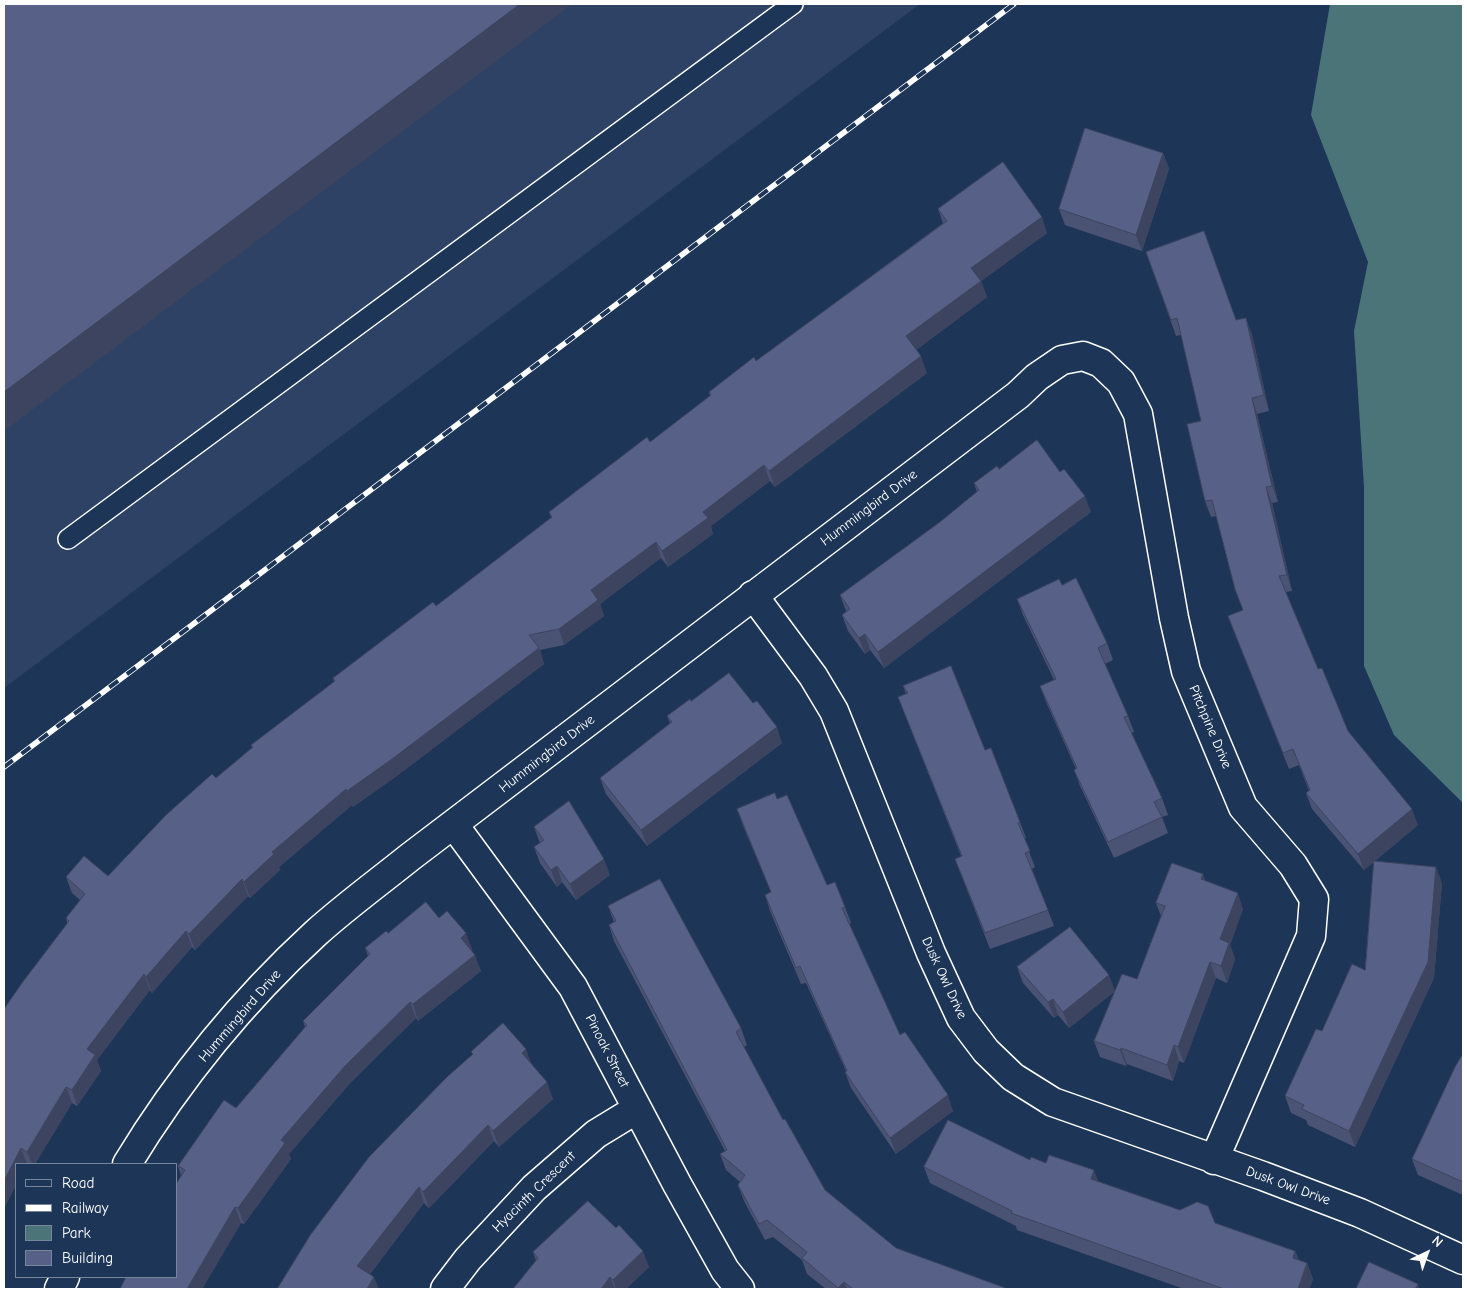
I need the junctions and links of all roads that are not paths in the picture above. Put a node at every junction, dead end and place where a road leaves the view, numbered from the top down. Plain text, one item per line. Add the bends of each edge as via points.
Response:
1 (793, 4) edge
2 (1018, 395) joint
3 (68, 539) dead end
4 (753, 595) junction
5 (454, 825) junction
6 (636, 1109) junction
7 (1214, 1160) junction
8 (128, 1163) edge
9 (1463, 1260) edge
10 (445, 1289) edge
11 (740, 1289) edge

1 - 3 lane
2 - 4 street, Hummingbird Drive
2 - 7 street, Pitchpine Drive via 1062,360 1083,356 1100,363 1121,382 1138,414 1186,671 1243,807 1293,865 1314,899 1311,936
4 - 5 street, Hummingbird Drive
4 - 7 street, Dusk Owl Drive via 813,676 834,711 935,961 961,1018 986,1051 1013,1077 1053,1102
5 - 6 street, Pinoak Street via 573,987
5 - 8 street, Hummingbird Drive via 316,933 261,989 211,1046
6 - 10 street, Hyacinth Crescent via 596,1134 534,1188 468,1259
6 - 11 street, Pinoak Street via 724,1270
7 - 9 street, Dusk Owl Drive via 1360,1213

